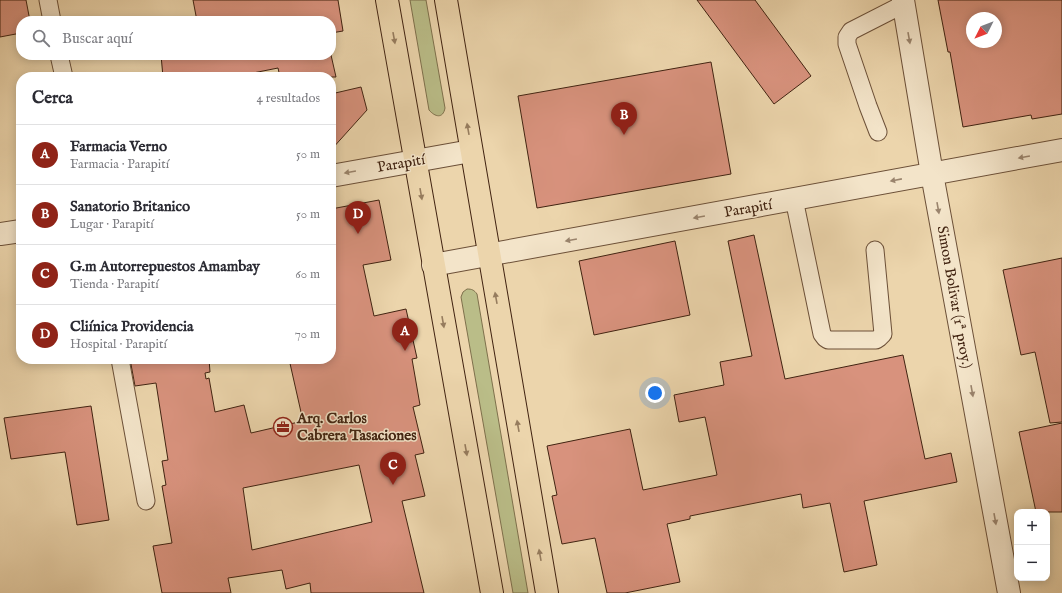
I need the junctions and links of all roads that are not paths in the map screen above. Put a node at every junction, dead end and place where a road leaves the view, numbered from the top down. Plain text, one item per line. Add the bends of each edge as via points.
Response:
1 (48, 0) edge
2 (387, 0) edge
3 (446, 0) edge
4 (903, 2) edge
5 (51, 16) edge
6 (61, 60) edge
7 (63, 72) edge
8 (878, 132) dead end
9 (1062, 150) edge
10 (471, 151) junction
11 (415, 160) junction
12 (932, 174) junction
13 (336, 175) edge
14 (794, 199) junction
15 (16, 232) edge
16 (0, 234) edge
17 (875, 250) dead end
18 (489, 255) junction
19 (433, 265) junction
20 (121, 364) edge
21 (146, 500) dead end
22 (492, 593) edge
23 (547, 593) edge
24 (1009, 593) edge

1 - 5 lane
2 -> 11 main road
10 -> 3 main road
4 - 8 lane via 851,31 847,37 847,44
4 -> 12 street, Simon Bolivar (1ª proy.)
6 - 7 lane
9 -> 12 street, Parapití
10 - 11 street, Parapití
10 - 18 main road
11 -> 13 street, Parapití
11 -> 19 main road
12 -> 14 street, Parapití
12 -> 24 street, Simon Bolivar (1ª proy.)
14 - 17 lane via 822,334 828,340 876,340 883,334
14 -> 18 street, Parapití
15 - 16 street
18 - 19 street, Parapití
23 -> 18 main road
19 -> 22 main road
20 - 21 lane

